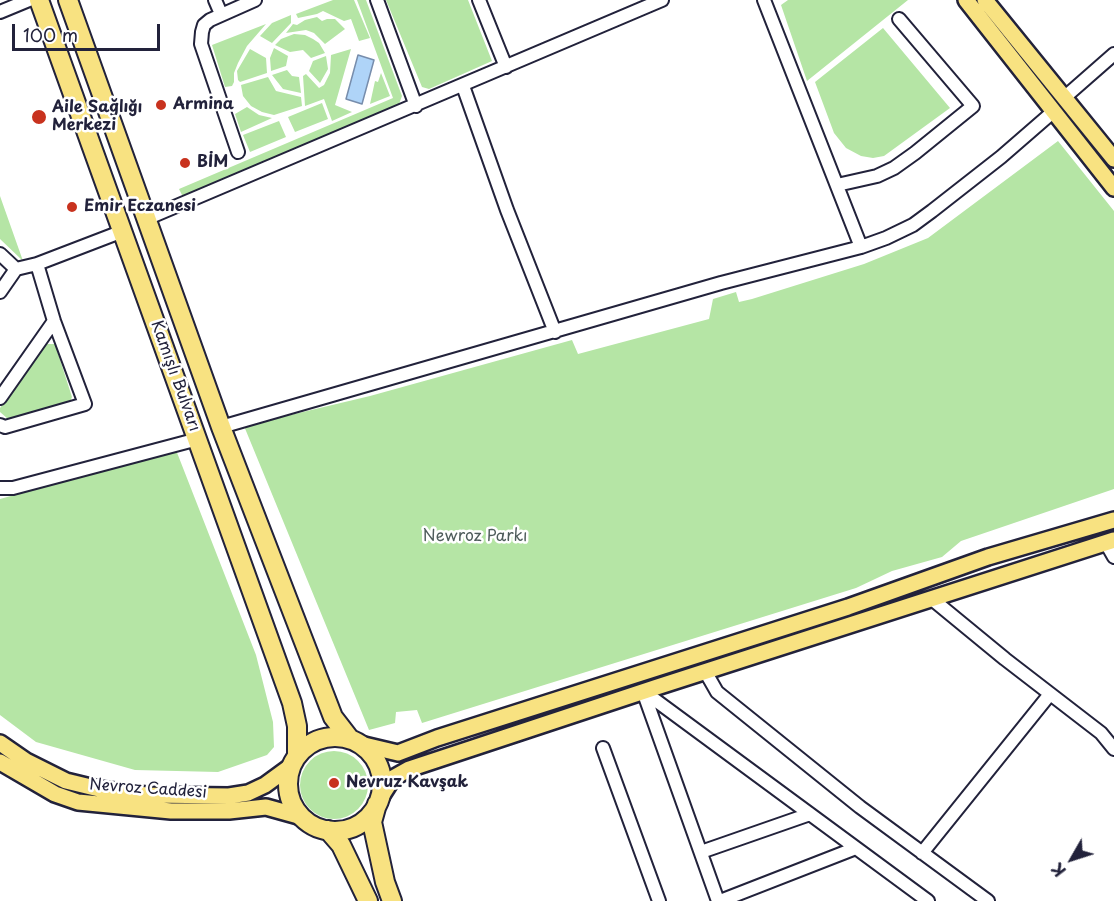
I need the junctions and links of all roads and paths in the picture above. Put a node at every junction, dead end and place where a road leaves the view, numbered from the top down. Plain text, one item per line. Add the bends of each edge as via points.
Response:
1 (29, 0) edge
2 (39, 0) edge
3 (68, 0) edge
4 (215, 0) edge
5 (255, 0) edge
6 (377, 0) edge
7 (479, 0) edge
8 (662, 0) edge
9 (764, 0) edge
10 (966, 0) edge
11 (985, 0) edge
12 (0, 12) edge
13 (220, 14) junction
14 (899, 19) dead end
15 (1114, 54) edge
16 (506, 67) junction
17 (463, 86) junction
18 (1065, 97) junction
19 (416, 106) junction
20 (1054, 111) junction
21 (238, 152) dead end
22 (1114, 159) edge
23 (837, 185) junction
24 (1114, 188) edge
25 (146, 219) junction
26 (123, 231) junction
27 (861, 247) junction
28 (0, 254) edge
29 (37, 264) junction
30 (16, 269) junction
31 (0, 292) edge
32 (54, 321) junction
33 (555, 332) junction
34 (0, 398) edge
35 (0, 424) edge
36 (221, 427) junction
37 (198, 439) junction
38 (0, 488) edge
39 (1114, 520) edge
40 (1110, 542) edge
41 (1114, 557) edge
42 (932, 598) junction
43 (705, 671) junction
44 (643, 692) junction
45 (1050, 694) junction
46 (355, 742) junction
47 (0, 743) edge
48 (603, 748) dead end
49 (1114, 749) edge
50 (294, 760) junction
51 (0, 762) edge
52 (377, 803) junction
53 (810, 814) junction
54 (302, 817) junction
55 (328, 830) junction
56 (856, 848) junction
57 (701, 852) junction
58 (922, 853) junction
59 (368, 901) edge
60 (392, 901) edge
61 (659, 901) edge
62 (719, 901) edge
63 (928, 901) edge
64 (988, 901) edge

1 - 12 street
2 - 26 highway, Kamışlı Bulvarı
3 - 25 highway, Kamışlı Bulvarı
4 - 13 street
5 - 13 street
6 - 19 street
7 - 16 street
8 - 16 street
9 - 23 street
10 - 20 main road
11 - 18 main road
13 - 21 street via 204,25 201,44
14 - 23 street via 973,106 894,168
15 - 18 street
16 - 17 street
17 - 19 street
17 - 33 street
18 - 22 main road
19 - 25 street
20 - 24 main road
20 - 27 street via 913,225
23 - 27 street
25 - 36 highway, Kamışlı Bulvarı
26 - 29 street
26 - 37 highway, Kamışlı Bulvarı
27 - 33 street
28 - 30 street
29 - 30 street
29 - 32 street
30 - 31 street
32 - 34 street
32 - 35 street via 85,404 5,427
33 - 36 street
36 - 46 highway, Kamışlı Bulvarı via 333,717
37 - 38 street via 13,488
37 - 50 highway, Kamışlı Bulvarı via 292,703 297,726
39 - 46 main road via 988,557 848,607 398,753
40 - 41 street
40 - 42 main road
42 - 43 main road
42 - 45 street
43 - 44 main road
43 - 58 street via 717,692
44 - 52 main road via 409,769 393,778
44 - 53 street
44 - 57 street
45 - 49 street via 1101,733
45 - 58 street
46 - 50 highway via 327,737 316,741
46 - 52 highway via 375,760 381,774
47 - 50 main road, Nevroz Caddesi via 66,781 146,795 248,794
48 - 61 street
50 - 54 highway via 288,792
51 - 54 main road, Nevroz Caddesi via 55,795 78,802 171,811 266,807
52 - 55 highway via 357,825
52 - 60 highway via 372,822
53 - 56 street
53 - 57 street
54 - 55 highway
55 - 59 highway via 345,852
56 - 62 street
56 - 63 street
57 - 62 street
58 - 64 street

